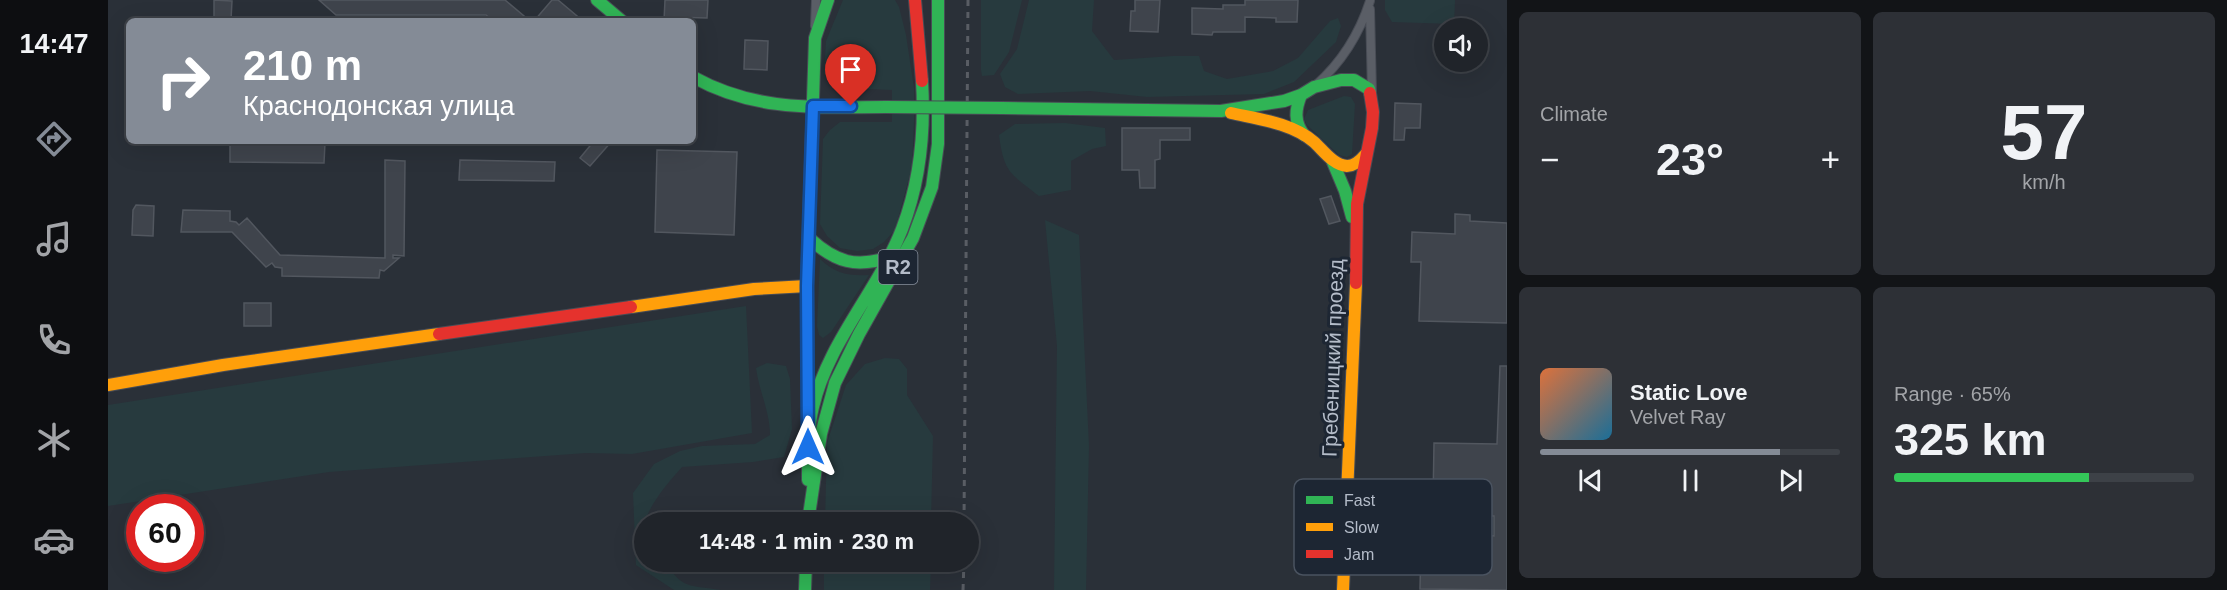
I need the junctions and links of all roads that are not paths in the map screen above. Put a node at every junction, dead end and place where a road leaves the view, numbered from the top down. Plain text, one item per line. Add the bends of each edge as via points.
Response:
1 (597, 0) edge
2 (905, 0) edge
3 (915, 0) edge
4 (938, 0) edge
5 (1370, 1) edge
6 (825, 2) edge
7 (618, 18) edge
8 (919, 31) junction
9 (696, 80) edge
10 (1314, 87) junction
11 (1372, 93) junction
12 (1301, 95) junction
13 (813, 106) junction
14 (1221, 111) junction
15 (1304, 135) junction
16 (1366, 153) junction
17 (1330, 156) junction
18 (1358, 236) junction
19 (809, 238) junction
20 (907, 250) junction
21 (887, 258) junction
22 (807, 286) junction
23 (108, 385) edge
24 (808, 431) junction
25 (1348, 479) edge
26 (808, 512) edge
27 (810, 512) edge
28 (806, 572) edge
29 (1344, 575) edge
30 (805, 590) edge
31 (1343, 590) edge

1 - 7 street
2 - 8 street
3 - 8 street, R2
4 - 20 street, R2 via 938,144 933,184
5 - 10 street via 1345,53
5 - 11 street
6 - 13 street via 815,38
8 - 21 street, R2 via 921,155 902,230
9 - 13 street via 733,97
10 - 11 street via 1354,80 1365,84
10 - 12 street
11 - 16 street
12 - 14 street via 1272,104
12 - 15 street via 1296,119
13 - 14 street, bridge
13 - 19 street
14 - 15 street
15 - 17 street
16 - 17 street via 1350,166 1337,163
16 - 18 street, Гребеницкий проезд via 1357,202
17 - 18 street, Гребеницкий проезд
18 - 25 street, Гребеницкий проезд
19 - 21 street via 828,255 847,263 873,263
19 - 22 street
20 - 21 street
20 - 27 street, R2 via 835,383 824,421
21 - 24 street, R2 via 837,346 815,398
22 - 23 street via 753,288
22 - 24 street
24 - 26 street, R2
28 - 30 street
29 - 31 street, Гребеницкий проезд

